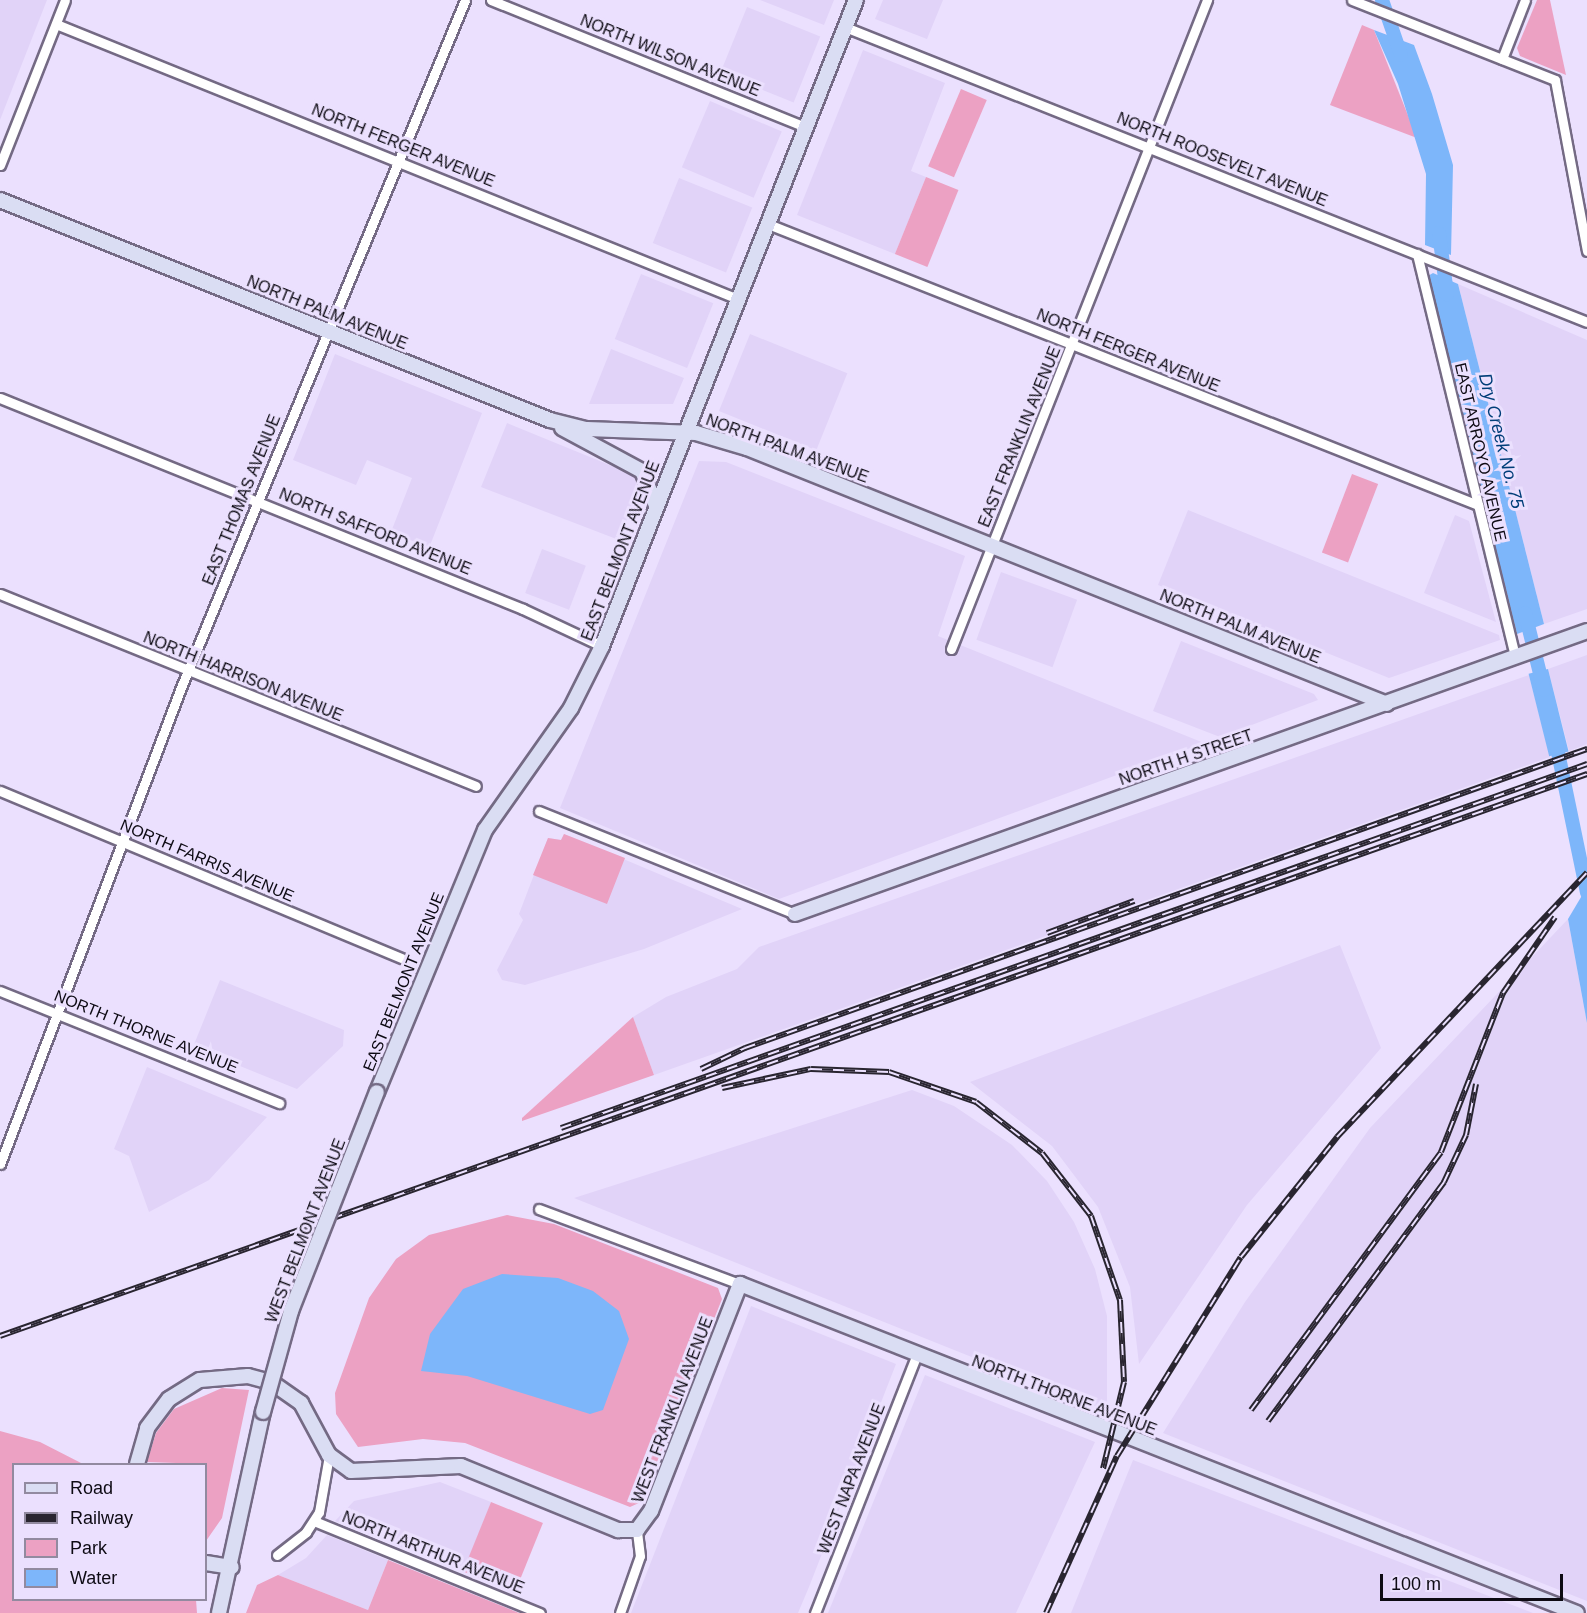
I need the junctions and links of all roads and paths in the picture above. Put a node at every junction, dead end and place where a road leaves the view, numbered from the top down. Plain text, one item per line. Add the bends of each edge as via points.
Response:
1 (65, 0) edge
2 (465, 0) edge
3 (490, 0) edge
4 (856, 0) edge
5 (1207, 0) edge
6 (1352, 0) edge
7 (1525, 0) edge
8 (56, 24) junction
9 (845, 27) junction
10 (1502, 59) junction
11 (806, 127) junction
12 (1148, 147) junction
13 (398, 160) junction
14 (0, 165) edge
15 (0, 200) edge
16 (768, 224) junction
17 (1587, 251) edge
18 (1417, 254) junction
19 (738, 299) junction
20 (1587, 322) edge
21 (328, 331) junction
22 (1072, 346) junction
23 (0, 398) edge
24 (550, 420) junction
25 (685, 431) junction
26 (258, 501) junction
27 (1478, 505) junction
28 (656, 506) junction
29 (993, 545) junction
30 (0, 594) edge
31 (1587, 631) edge
32 (602, 646) junction
33 (951, 649) dead end
34 (1515, 656) junction
35 (188, 672) junction
36 (1387, 704) junction
37 (476, 786) dead end
38 (0, 791) edge
39 (539, 811) dead end
40 (120, 841) junction
41 (795, 914) joint
42 (402, 958) dead end
43 (0, 991) edge
44 (57, 1013) junction
45 (377, 1092) joint
46 (279, 1103) dead end
47 (0, 1164) edge
48 (539, 1209) dead end
49 (740, 1284) junction
50 (916, 1356) junction
51 (329, 1455) junction
52 (137, 1463) edge
53 (314, 1521) junction
54 (637, 1530) junction
55 (277, 1555) dead end
56 (207, 1563) edge
57 (232, 1567) junction
58 (1572, 1612) edge
59 (219, 1613) edge
60 (540, 1613) edge
61 (620, 1613) edge
62 (815, 1613) edge

1 - 8 street
2 - 13 street, EAST THOMAS AVENUE
3 - 11 street, NORTH WILSON AVENUE
4 - 9 main road, EAST BELMONT AVENUE
5 - 12 street, EAST FRANKLIN AVENUE
6 - 10 street
7 - 10 street
8 - 13 street, NORTH FERGER AVENUE
8 - 14 street
9 - 11 main road, EAST BELMONT AVENUE
9 - 12 street, NORTH ROOSEVELT AVENUE
10 - 17 street via 1555,80
11 - 16 main road, EAST BELMONT AVENUE
12 - 18 street, NORTH ROOSEVELT AVENUE
12 - 22 street, EAST FRANKLIN AVENUE
13 - 19 street, NORTH FERGER AVENUE
13 - 21 street, EAST THOMAS AVENUE
15 - 21 main road, NORTH PALM AVENUE
16 - 19 main road, EAST BELMONT AVENUE
16 - 22 street, NORTH FERGER AVENUE
18 - 20 street, NORTH ROOSEVELT AVENUE
18 - 27 street, EAST ARROYO AVENUE
19 - 25 main road, EAST BELMONT AVENUE
21 - 24 main road, NORTH PALM AVENUE
21 - 26 street, EAST THOMAS AVENUE
22 - 27 street, NORTH FERGER AVENUE
22 - 29 street, EAST FRANKLIN AVENUE
23 - 26 street, NORTH SAFFORD AVENUE
24 - 25 main road, NORTH PALM AVENUE via 587,429
24 - 28 main road via 642,471
25 - 28 main road, EAST BELMONT AVENUE
25 - 29 main road, NORTH PALM AVENUE via 739,445
26 - 32 street, NORTH SAFFORD AVENUE
26 - 35 street, EAST THOMAS AVENUE
27 - 34 street, EAST ARROYO AVENUE
28 - 32 main road, EAST BELMONT AVENUE
29 - 33 street, EAST FRANKLIN AVENUE
29 - 36 main road, NORTH PALM AVENUE
30 - 35 street, NORTH HARRISON AVENUE
31 - 34 main road, NORTH H STREET
32 - 45 main road, EAST BELMONT AVENUE via 571,708 485,830
34 - 36 main road, NORTH H STREET
35 - 37 street, NORTH HARRISON AVENUE
35 - 40 street, EAST THOMAS AVENUE
36 - 41 main road, NORTH H STREET
38 - 40 street, NORTH FARRIS AVENUE
39 - 41 street
40 - 42 street, NORTH FARRIS AVENUE
40 - 44 street, EAST THOMAS AVENUE
43 - 44 street, NORTH THORNE AVENUE
44 - 46 street, NORTH THORNE AVENUE
44 - 47 street, EAST THOMAS AVENUE
45 - 57 main road, WEST BELMONT AVENUE, bridge via 288,1321 263,1412
48 - 49 street, NORTH THORNE AVENUE
49 - 50 main road, NORTH THORNE AVENUE
49 - 54 main road, WEST FRANKLIN AVENUE via 651,1511
50 - 58 main road, NORTH THORNE AVENUE
50 - 62 street, WEST NAPA AVENUE
51 - 52 main road via 315,1422 292,1395 260,1378 224,1375 189,1385 160,1408 142,1439
51 - 53 street via 327,1487
51 - 54 main road via 339,1466 365,1473 425,1464 460,1466 618,1530
53 - 55 street
53 - 60 street, NORTH ARTHUR AVENUE
54 - 61 street via 640,1556
56 - 57 main road
57 - 59 main road, WEST BELMONT AVENUE

